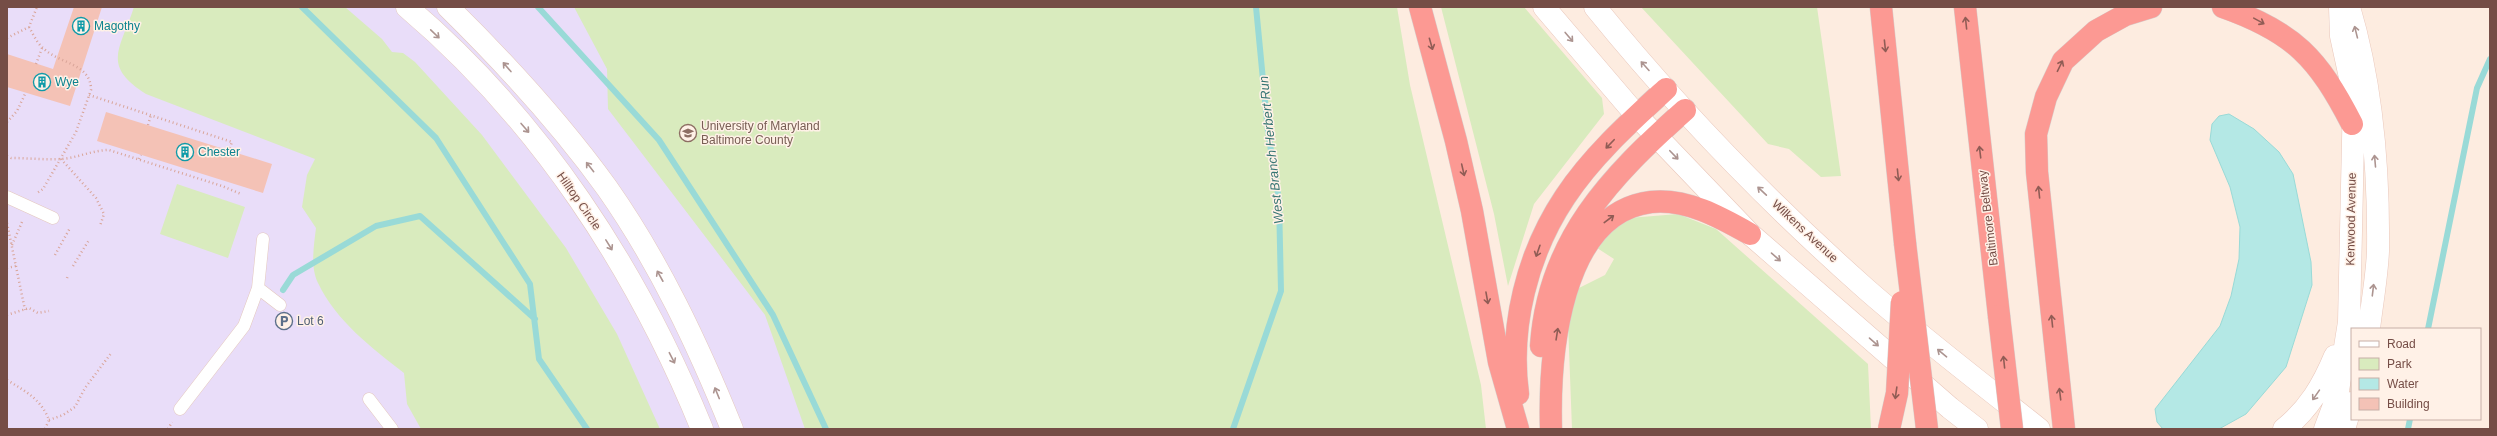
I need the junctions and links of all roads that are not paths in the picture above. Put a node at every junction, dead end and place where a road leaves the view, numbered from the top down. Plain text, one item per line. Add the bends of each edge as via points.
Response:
1 (407, 7) edge
2 (448, 7) edge
3 (1420, 7) edge
4 (1544, 7) edge
5 (1595, 7) edge
6 (1881, 7) edge
7 (1965, 7) edge
8 (2151, 7) edge
9 (2223, 7) edge
10 (2340, 7) edge
11 (2349, 7) edge
12 (1666, 89) junction
13 (1685, 110) junction
14 (1637, 116) junction
15 (2352, 124) junction
16 (1655, 136) junction
17 (7, 197) edge
18 (53, 218) dead end
19 (1750, 234) junction
20 (262, 239) dead end
21 (1906, 243) junction
22 (258, 288) junction
23 (280, 305) dead end
24 (2359, 325) edge
25 (2351, 338) edge
26 (2351, 351) edge
27 (1962, 369) junction
28 (369, 399) dead end
29 (2351, 406) edge
30 (180, 409) dead end
31 (392, 429) edge
32 (702, 429) edge
33 (732, 429) edge
34 (1518, 429) edge
35 (1522, 429) edge
36 (1547, 429) edge
37 (1551, 429) edge
38 (1889, 429) edge
39 (1927, 429) edge
40 (1977, 429) edge
41 (2012, 429) edge
42 (2039, 429) edge
43 (2058, 429) edge
44 (2064, 429) edge
45 (2284, 429) edge
46 (2325, 429) edge
47 (2344, 429) edge

1 -> 32 main road, Hilltop Circle via 473,70 528,130 585,206 636,289 679,372
33 -> 2 main road via 703,359 659,273 607,189 547,112 493,51
3 -> 34 highway via 1456,141 1472,211 1499,362
4 -> 14 main road
12 -> 5 main road, Wilkens Avenue
6 -> 21 highway
41 -> 7 highway, Baltimore Beltway, bridge
44 -> 8 highway via 2037,172 2036,134 2044,105 2063,61 2096,31 2125,15
9 -> 15 highway via 2252,17 2288,37 2332,85
10 - 15 main road, Kenwood Avenue via 2341,36 2354,96
24 -> 11 main road, Kenwood Avenue via 2378,252 2376,169 2370,110 2357,33
12 - 13 main road, Wilkens Avenue
12 - 14 highway
13 - 16 highway
27 -> 13 main road, Wilkens Avenue via 1866,289 1755,184
14 - 16 main road
14 -> 35 highway via 1595,160 1565,197 1542,239 1527,282 1517,323 1515,371
15 - 24 main road, Kenwood Avenue
16 -> 19 main road
16 - 36 highway via 1613,178 1587,211 1550,288 1542,330 1540,372
17 - 18 lane
37 -> 19 highway via 1551,370 1567,290 1580,254 1604,223 1618,212 1635,206 1651,202 1669,202 1718,216
19 -> 40 main road
20 - 22 lane
21 -> 38 highway, bridge via 1897,393
21 - 39 highway, bridge
22 - 23 lane
22 - 30 lane via 244,326
25 -> 45 main road via 2308,406
26 - 46 main road, Kenwood Avenue
27 - 42 main road, Wilkens Avenue
27 - 43 main road
28 - 31 lane
29 - 47 main road

